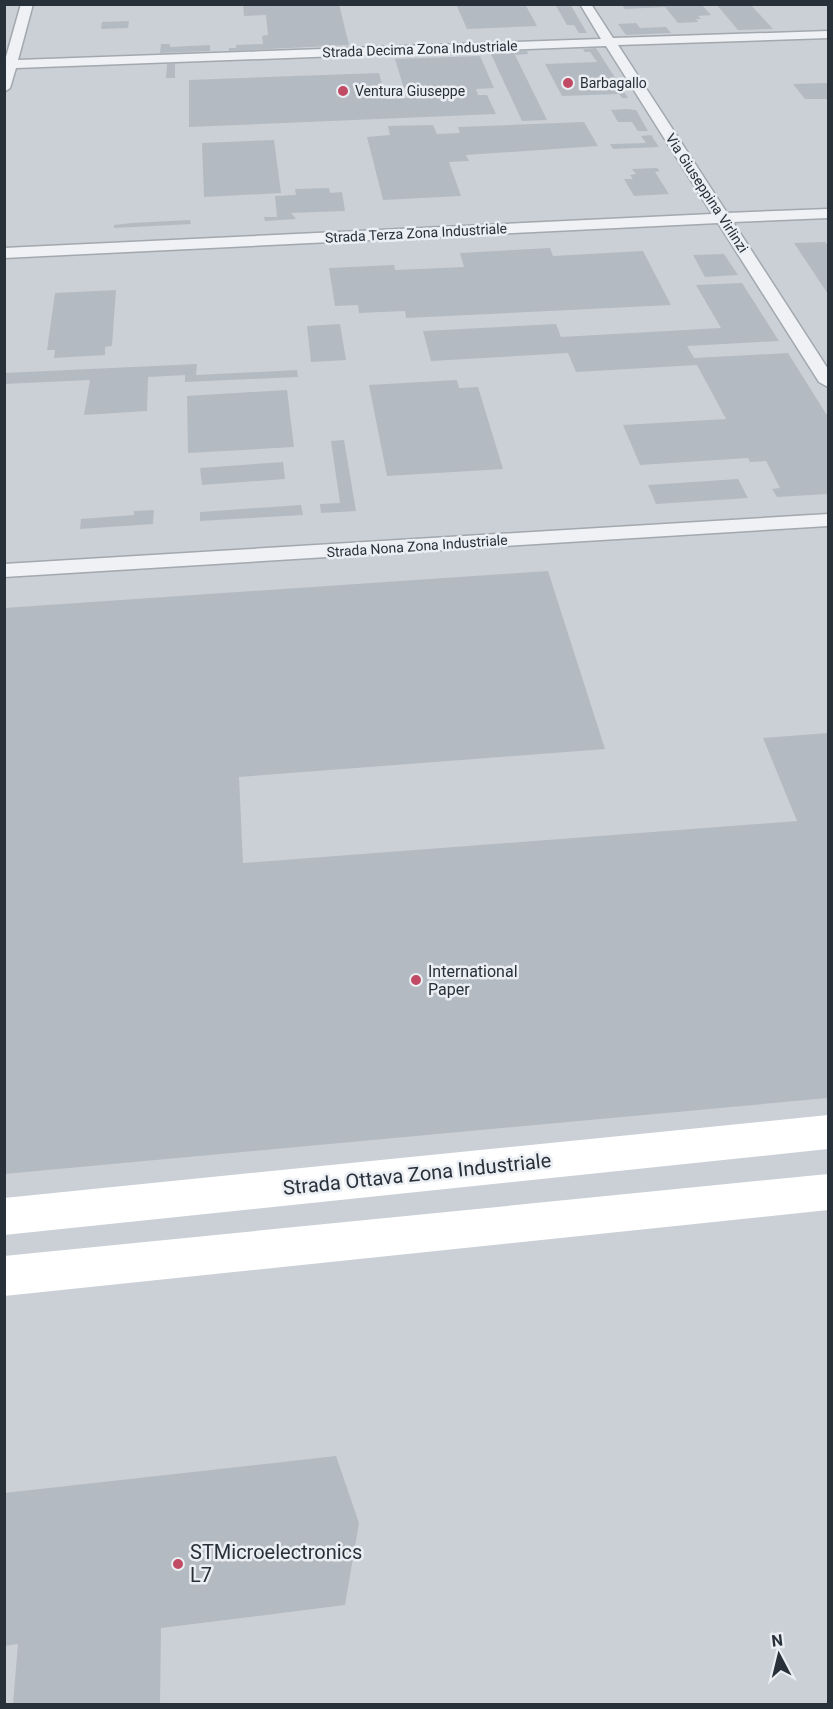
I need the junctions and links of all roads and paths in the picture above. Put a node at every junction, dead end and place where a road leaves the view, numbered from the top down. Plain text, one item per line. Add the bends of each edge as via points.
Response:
1 (27, 4) edge
2 (585, 4) edge
3 (828, 34) edge
4 (610, 42) junction
5 (11, 64) junction
6 (4, 88) edge
7 (828, 202) edge
8 (719, 213) junction
9 (828, 213) edge
10 (4, 241) edge
11 (4, 253) edge
12 (828, 382) edge
13 (828, 520) edge
14 (4, 571) edge
15 (828, 1132) edge
16 (828, 1192) edge
17 (4, 1216) edge
18 (4, 1276) edge

1 - 5 street
2 - 4 street, Via Giuseppina Virlinzi
3 - 4 street, Strada Decima Zona Industriale
4 - 5 street, Strada Decima Zona Industriale
4 - 8 street, Via Giuseppina Virlinzi
5 - 6 street
7 - 8 street, Strada Terza Zona Industriale
8 - 9 street, Strada Terza Zona Industriale
8 - 10 street, Strada Terza Zona Industriale
8 - 11 street, Strada Terza Zona Industriale
8 - 12 street, Via Giuseppina Virlinzi
13 - 14 street, Strada Nona Zona Industriale
15 - 17 main road, Strada Ottava Zona Industriale
16 - 18 main road

